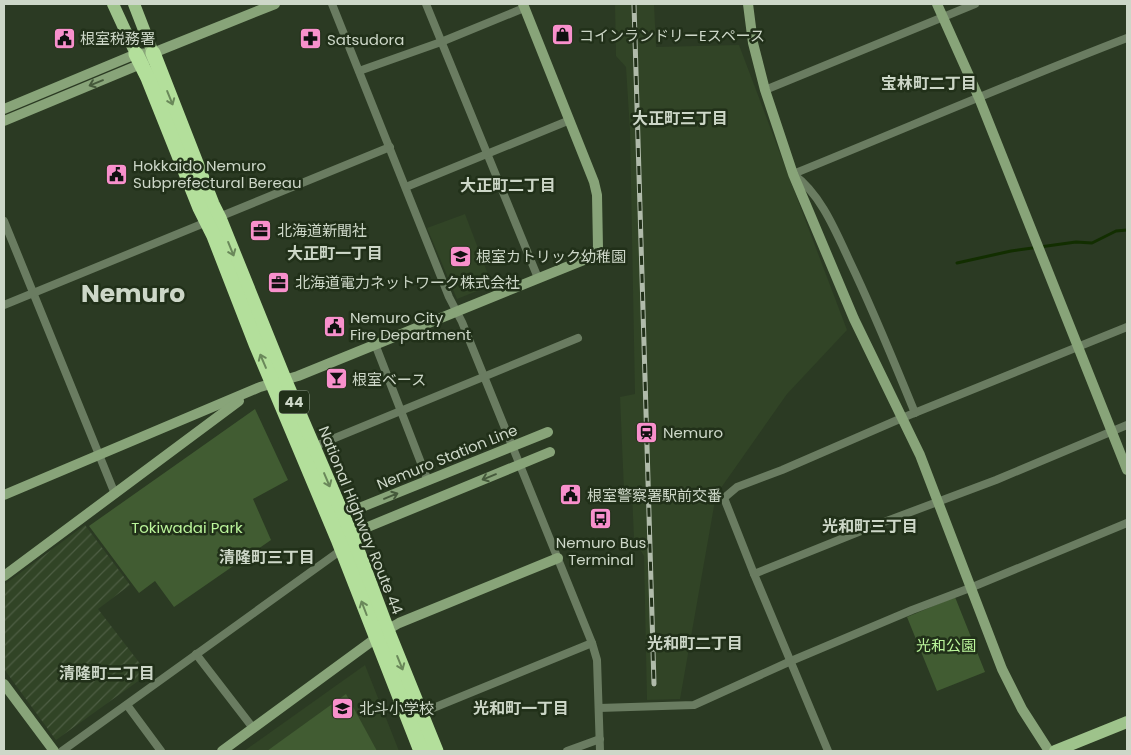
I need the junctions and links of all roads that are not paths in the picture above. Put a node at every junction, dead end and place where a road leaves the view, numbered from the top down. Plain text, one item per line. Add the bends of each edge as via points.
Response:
1 (113, 4) edge
2 (134, 4) edge
3 (275, 4) edge
4 (332, 4) edge
5 (426, 4) edge
6 (748, 4) edge
7 (937, 4) edge
8 (975, 4) edge
9 (524, 6) edge
10 (942, 17) junction
11 (1127, 38) edge
12 (441, 42) junction
13 (153, 53) junction
14 (138, 59) junction
15 (359, 71) junction
16 (765, 90) junction
17 (979, 98) junction
18 (4, 109) edge
19 (570, 120) junction
20 (4, 121) edge
21 (390, 147) junction
22 (488, 154) junction
23 (793, 174) junction
24 (406, 187) junction
25 (213, 220) junction
26 (4, 221) edge
27 (538, 278) junction
28 (34, 293) junction
29 (4, 305) edge
30 (456, 312) junction
31 (1127, 327) edge
32 (578, 338) dead end
33 (375, 344) junction
34 (1078, 347) junction
35 (484, 376) junction
36 (278, 381) junction
37 (252, 391) junction
38 (401, 410) junction
39 (915, 413) junction
40 (902, 418) junction
41 (1127, 425) edge
42 (1112, 431) junction
43 (548, 432) dead end
44 (313, 446) junction
45 (513, 447) junction
46 (550, 452) dead end
47 (99, 455) junction
48 (520, 464) junction
49 (1127, 470) edge
50 (428, 481) junction
51 (115, 494) junction
52 (4, 495) edge
53 (938, 502) junction
54 (336, 518) junction
55 (1127, 524) edge
56 (346, 541) junction
57 (558, 558) junction
58 (754, 574) junction
59 (4, 576) edge
60 (970, 588) junction
61 (381, 634) junction
62 (592, 643) junction
63 (196, 654) junction
64 (791, 661) junction
65 (4, 684) edge
66 (127, 705) junction
67 (599, 708) junction
68 (421, 713) junction
69 (1127, 722) edge
70 (253, 728) junction
71 (600, 739) junction
72 (54, 751) edge
73 (62, 751) edge
74 (161, 751) edge
75 (222, 751) edge
76 (421, 751) edge
77 (436, 751) edge
78 (567, 751) edge
79 (600, 751) edge
80 (828, 751) edge
81 (1049, 751) edge
82 (1055, 751) edge

1 - 14 main road
2 - 13 main road
3 - 13 street
4 - 15 street
5 - 12 street
6 - 16 street
7 - 10 street
8 - 10 street
9 - 12 street
9 - 19 street
10 - 16 street
10 - 17 street
11 - 17 street
12 - 15 street
12 - 22 street
13 - 14 street
13 -> 25 highway, National Highway Route 44 / 44 via 212,204
14 - 18 street
14 -> 20 street
14 - 25 highway, National Highway Route 44 / 44
15 - 21 street
16 - 23 street
17 - 23 street
17 - 34 street
19 - 22 street
19 - 27 street via 597,195 598,248 591,257
21 - 24 street
21 - 25 street
22 - 24 street
22 - 27 street
23 - 39 street via 804,182 821,206 840,242 876,316
23 - 40 street via 854,319
24 - 30 street
25 - 28 street
25 - 36 highway, National Highway Route 44 / 44
26 - 28 street
27 - 30 street
28 - 29 street
28 - 47 street
30 - 33 street
30 - 35 street
31 - 34 street
32 - 35 street
33 - 36 street
33 - 38 street
34 - 39 street
34 - 42 street
35 - 38 street
35 - 45 street
36 - 37 street
36 - 44 highway, National Highway Route 44 / 44
36 - 54 highway, National Highway Route 44 / 44
37 - 47 street
37 - 51 street
38 - 44 street
38 - 50 street
39 - 40 street
40 - 53 street
40 - 58 street via 737,487 724,498
41 - 42 street
42 - 49 street
42 - 53 street
43 - 45 street, Nemuro Station Line
44 -> 54 highway, National Highway Route 44 / 44
45 - 48 street
45 - 50 street, Nemuro Station Line
46 - 48 street
47 - 51 street
47 - 52 street
48 -> 56 street
48 - 57 street
54 -> 50 street, Nemuro Station Line
51 - 59 street
53 - 58 street
53 - 60 street
54 - 56 highway, National Highway Route 44 / 44
55 - 60 street
56 - 61 highway, National Highway Route 44 / 44
56 - 63 street
57 - 61 street
57 - 62 street
58 - 64 street
60 - 64 street
60 - 81 street via 1002,669 1022,710
61 -> 68 highway, National Highway Route 44 / 44
61 - 70 street
61 - 76 highway, National Highway Route 44 / 44
62 - 67 street via 597,660
62 - 68 street
63 - 66 street
63 - 70 street
64 - 67 street via 694,705
64 - 80 street
65 - 72 street
66 - 73 street
66 - 74 street
67 - 71 street
68 - 77 highway, National Highway Route 44 / 44
69 - 82 main road
70 - 75 street
71 - 78 street
71 - 79 street

